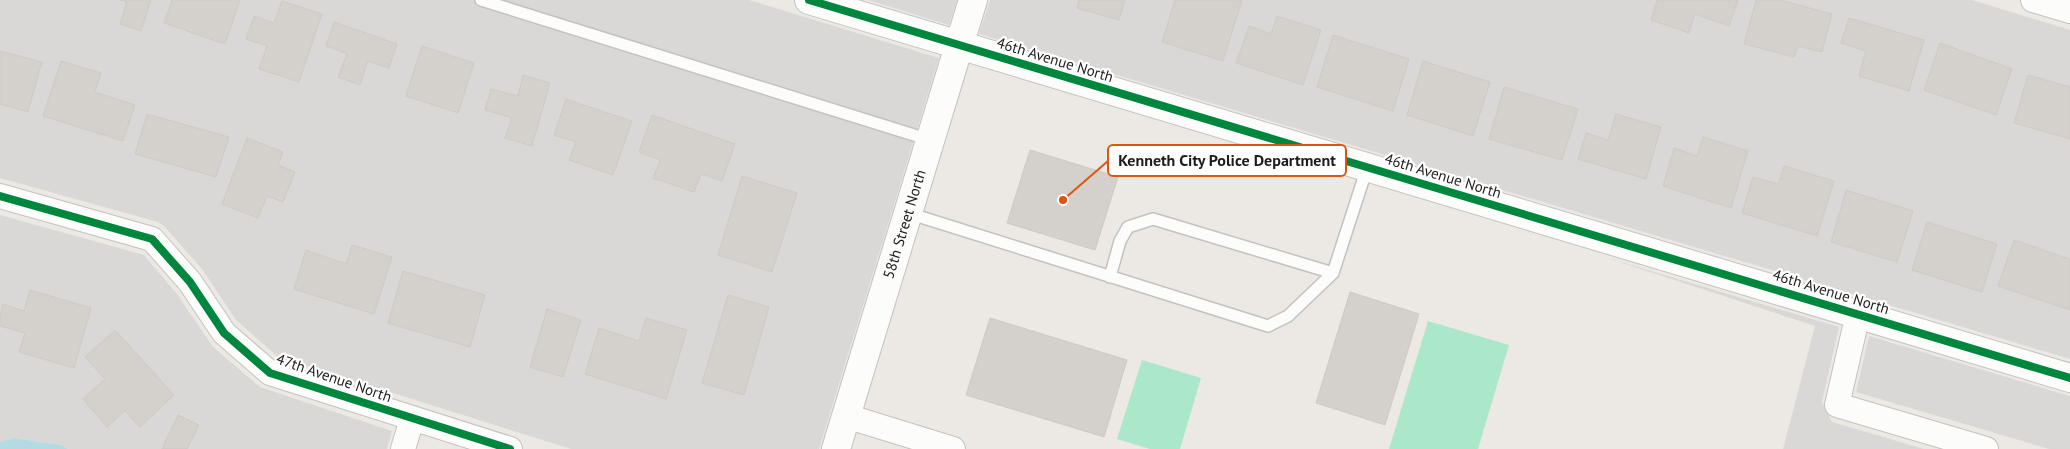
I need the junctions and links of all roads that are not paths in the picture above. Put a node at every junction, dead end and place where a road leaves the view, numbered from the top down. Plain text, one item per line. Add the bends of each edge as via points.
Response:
1 (481, 0) edge
2 (809, 0) edge
3 (973, 0) edge
4 (2033, 0) edge
5 (2070, 11) edge
6 (958, 46) junction
7 (930, 140) junction
8 (1367, 168) junction
9 (0, 196) edge
10 (908, 214) junction
11 (1333, 273) junction
12 (1110, 277) junction
13 (1858, 314) junction
14 (2070, 378) edge
15 (846, 416) junction
16 (412, 419) junction
17 (403, 449) edge
18 (510, 449) edge
19 (836, 449) edge
20 (953, 449) edge
21 (1986, 449) edge

1 - 7 lane
2 - 6 street, 46th Avenue North
3 - 6 street, 58th Street North
4 - 5 street
6 - 7 street, 58th Street North
6 - 8 street, 46th Avenue North
7 - 10 street, 58th Street North
8 - 11 lane
8 - 13 street, 46th Avenue North
9 - 16 street, 47th Avenue North via 152,239 190,282 224,333 270,373
10 - 12 lane
10 - 15 street, 58th Street North
11 - 12 lane via 1288,316 1268,326
11 - 12 lane via 1153,220 1128,227 1120,241
13 - 14 street, 46th Avenue North
13 - 21 street via 1837,405
15 - 19 street, 58th Street North
15 - 20 street
16 - 17 street
16 - 18 street, 47th Avenue North

